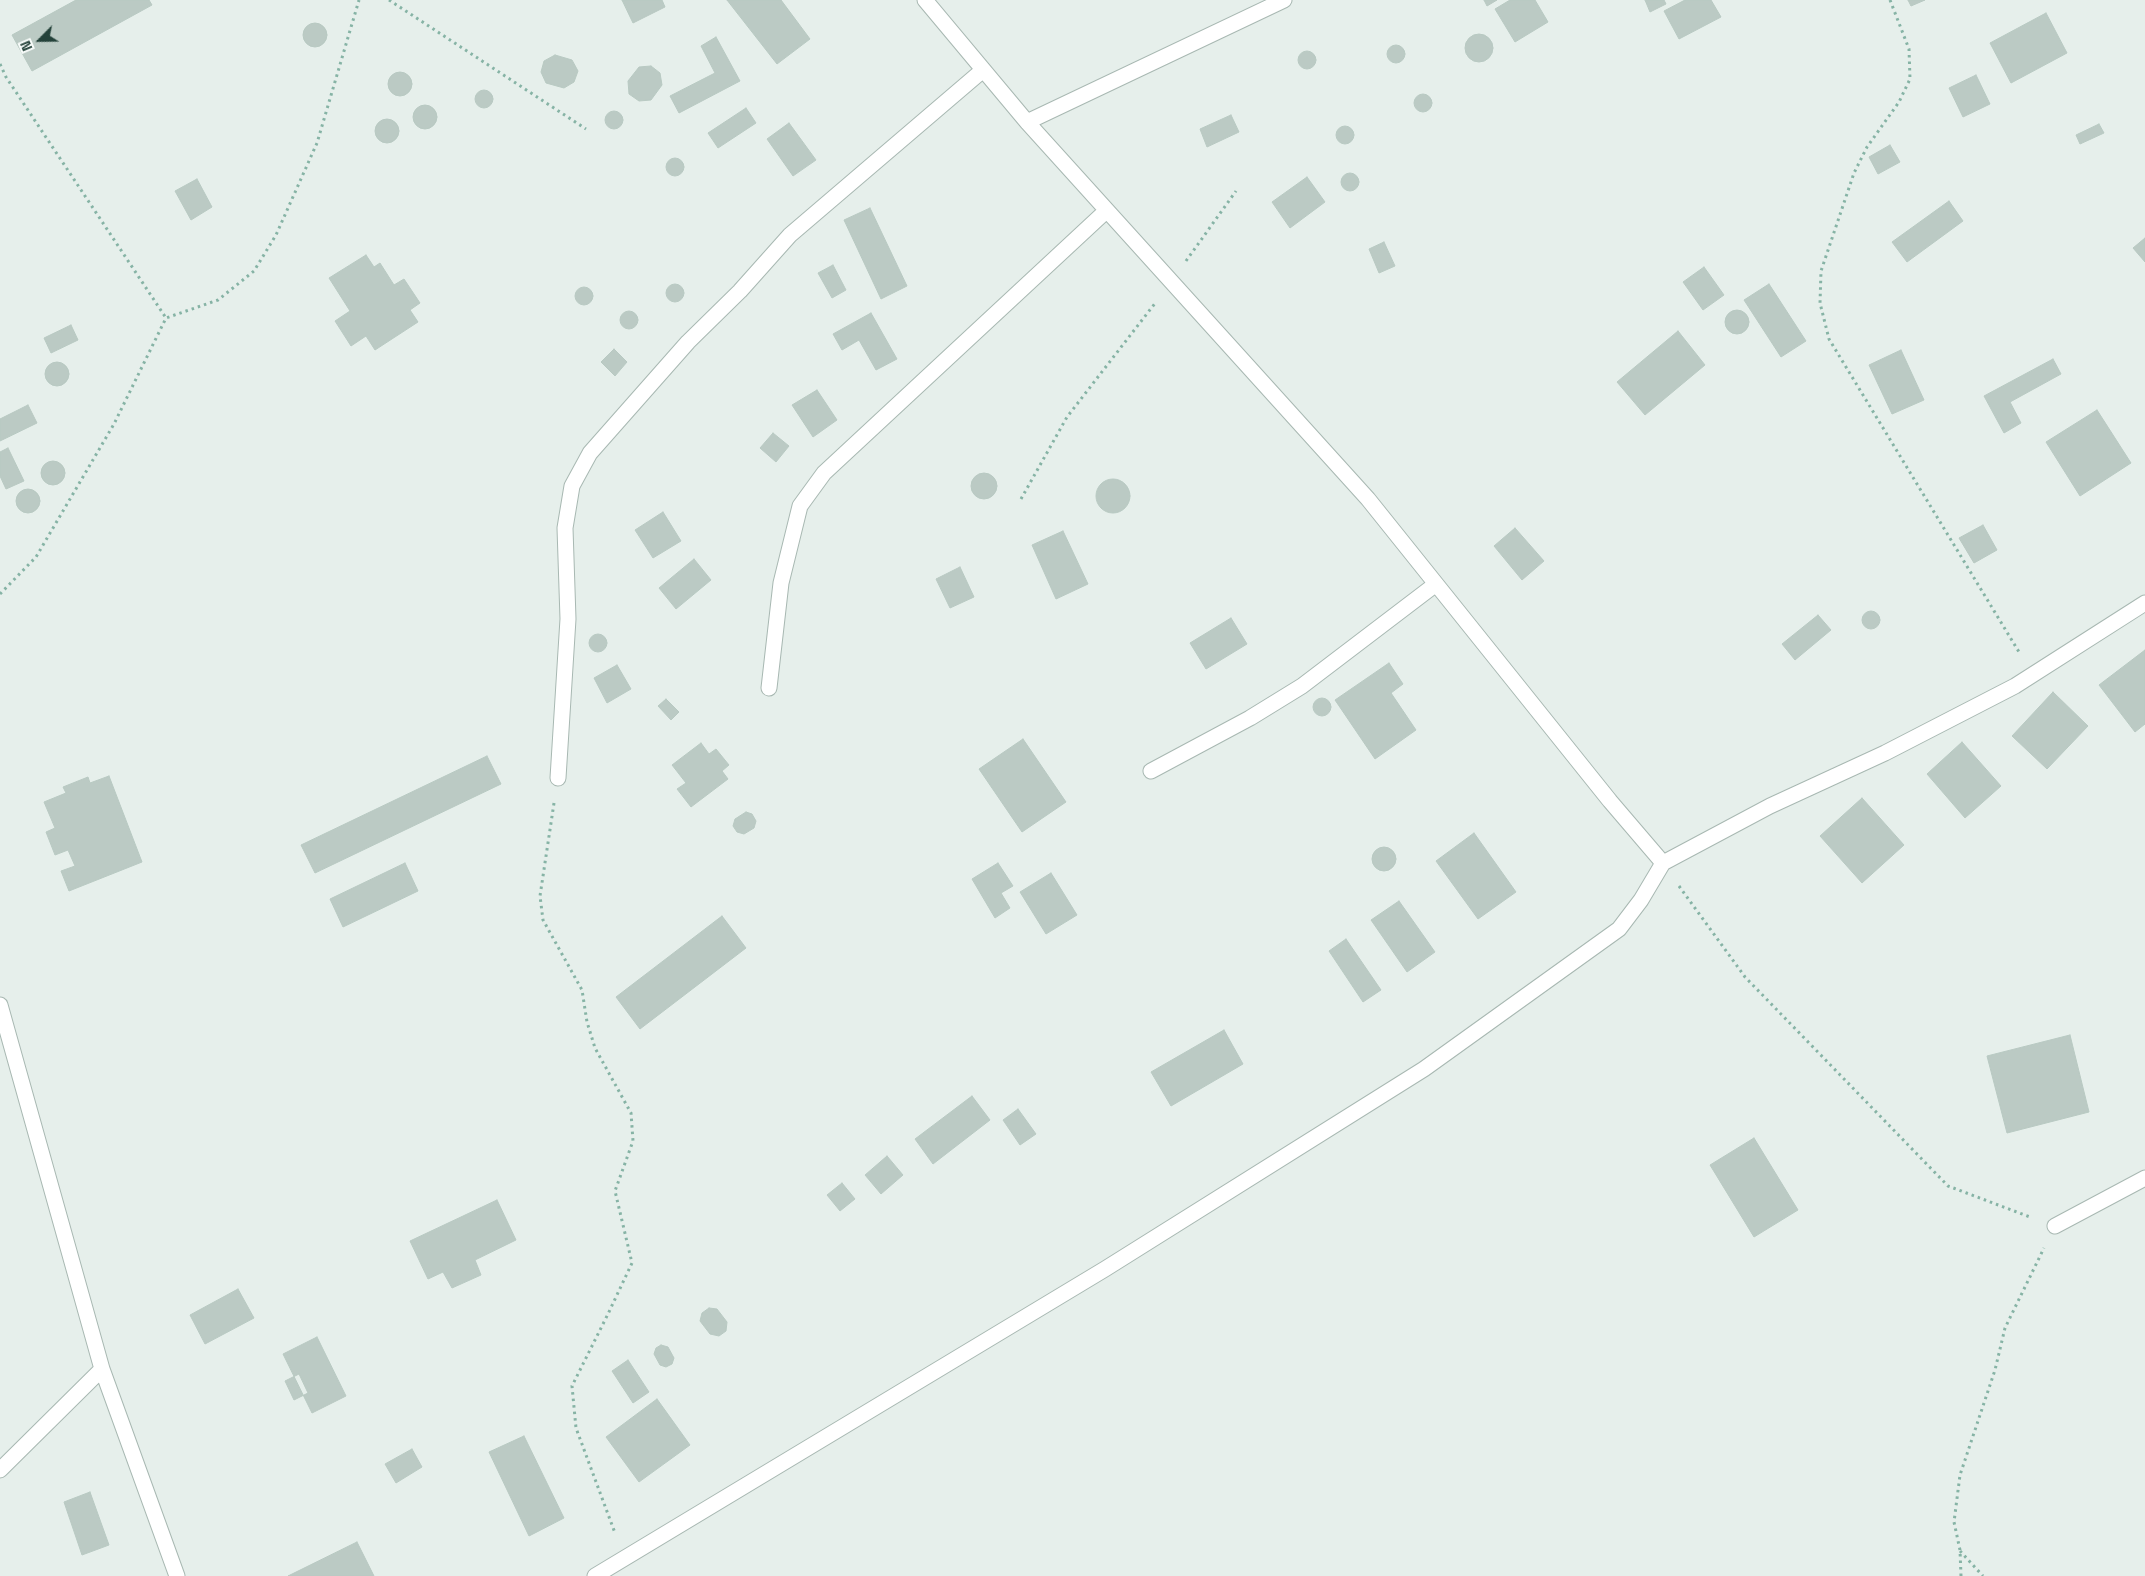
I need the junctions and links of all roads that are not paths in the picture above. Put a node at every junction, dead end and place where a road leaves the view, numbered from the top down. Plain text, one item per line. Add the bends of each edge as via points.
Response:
1 (925, 0) edge
2 (1284, 0) edge
3 (984, 70) junction
4 (1027, 122) junction
5 (1106, 211) junction
6 (1436, 584) junction
7 (2145, 603) edge
8 (769, 688) dead end
9 (1151, 771) dead end
10 (558, 778) road end
11 (1663, 863) junction
12 (0, 1005) edge
13 (2145, 1178) edge
14 (2055, 1226) road end
15 (102, 1369) junction
16 (0, 1470) edge
17 (177, 1576) edge
18 (595, 1576) edge

1 - 3 street
2 - 4 street
3 - 4 street
3 - 10 street via 790,235 688,342 590,453 572,486 564,528 568,619
4 - 5 street
5 - 6 street via 1368,499
5 - 8 street via 824,473 800,506 781,583
6 - 9 street via 1302,686
6 - 11 street
7 - 11 street via 2033,676 1885,753 1770,806
11 - 18 street via 1619,929 1424,1069 1105,1269
12 - 15 street
13 - 14 street
15 - 16 street
15 - 17 street

